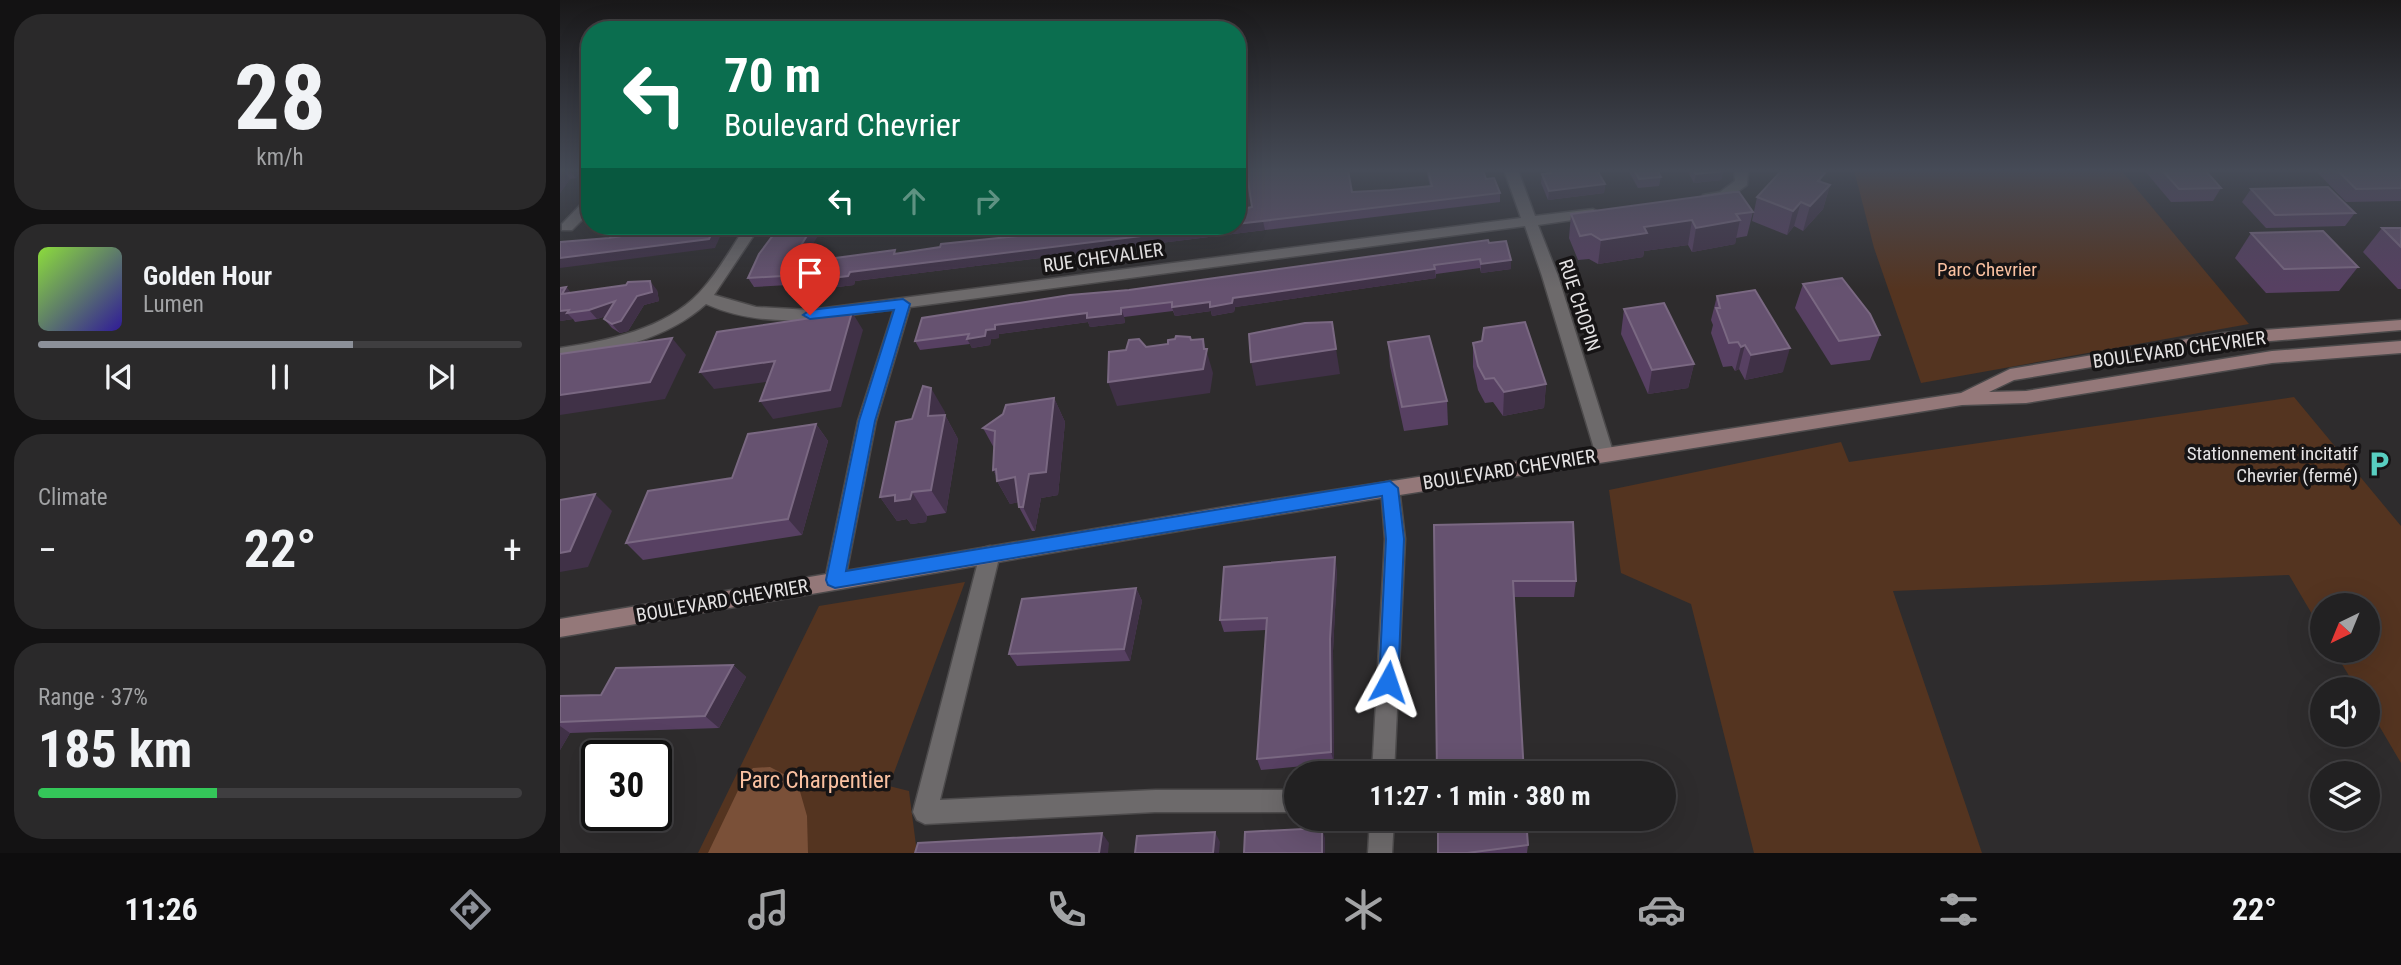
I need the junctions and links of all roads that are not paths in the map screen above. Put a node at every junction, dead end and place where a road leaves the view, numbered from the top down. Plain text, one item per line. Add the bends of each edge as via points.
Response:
1 (1525, 210) edge
2 (1612, 210) edge
3 (581, 212) edge
4 (1529, 222) junction
5 (564, 228) edge
6 (747, 235) edge
7 (704, 297) junction
8 (903, 304) junction
9 (2401, 325) edge
10 (2401, 347) edge
11 (560, 354) edge
12 (1962, 398) junction
13 (1605, 455) junction
14 (1390, 488) junction
15 (990, 554) junction
16 (835, 580) junction
17 (560, 628) edge
18 (1384, 761) edge
19 (1284, 801) edge
20 (1381, 831) edge
21 (1380, 853) edge

1 - 4 street, RUE CHOPIN
2 - 4 street, RUE CHEVALIER
3 - 5 street
4 - 8 street, RUE CHEVALIER
4 - 13 street, RUE CHOPIN
6 - 7 street
7 - 8 street, RUE CHEVALIER via 769,317
7 - 11 street via 684,313 636,336
8 - 16 street via 867,421
9 - 12 street, BOULEVARD CHEVRIER via 2223,339 2010,375
10 - 12 street, BOULEVARD CHEVRIER via 2272,357 2026,397
12 - 13 street, BOULEVARD CHEVRIER
13 - 14 street, BOULEVARD CHEVRIER
14 - 15 street, BOULEVARD CHEVRIER
14 - 18 street via 1395,539
15 - 16 street, BOULEVARD CHEVRIER
15 - 19 street via 925,812 1155,801
16 - 17 street, BOULEVARD CHEVRIER
20 - 21 street

